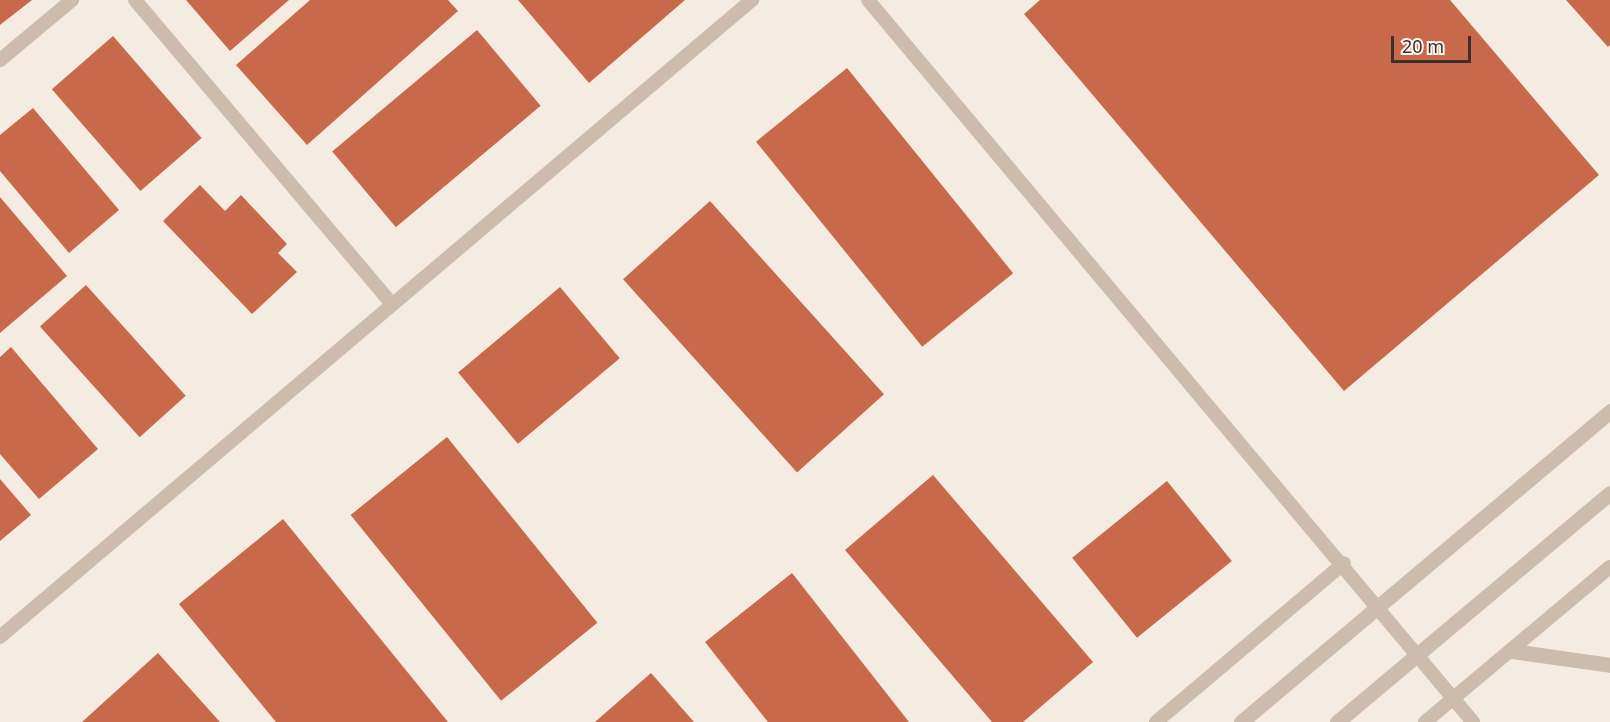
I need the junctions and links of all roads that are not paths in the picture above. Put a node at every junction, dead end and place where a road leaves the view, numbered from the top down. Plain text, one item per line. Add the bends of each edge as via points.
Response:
1 (72, 0) edge
2 (135, 0) edge
3 (752, 0) edge
4 (868, 0) edge
5 (0, 60) edge
6 (392, 304) junction
7 (1610, 411) edge
8 (1610, 494) edge
9 (1344, 563) junction
10 (1610, 567) edge
11 (1380, 605) junction
12 (0, 637) edge
13 (1512, 651) junction
14 (1418, 654) junction
15 (1610, 665) edge
16 (1453, 699) junction
17 (1156, 722) edge
18 (1241, 722) edge
19 (1337, 722) edge
20 (1425, 722) edge
21 (1473, 722) edge

1 - 5 lane
2 - 6 lane
3 - 6 lane
4 - 9 lane
6 - 12 lane
7 - 11 street
8 - 14 street
9 - 11 lane
9 - 17 lane
10 - 13 lane
11 - 14 lane
11 - 18 street
13 - 15 street
13 - 16 lane
14 - 16 lane
14 - 19 street
16 - 20 lane
16 - 21 lane

